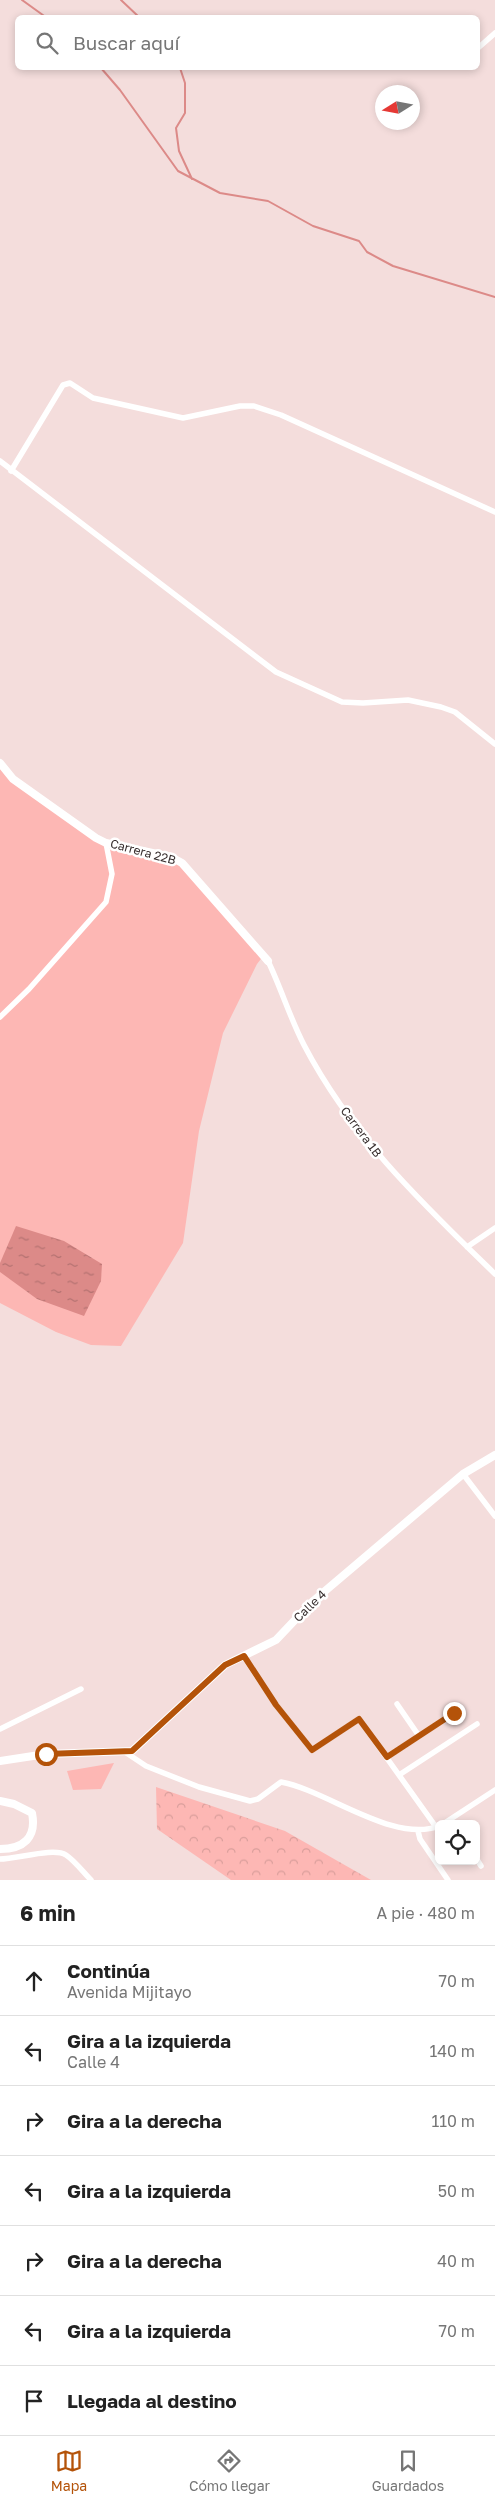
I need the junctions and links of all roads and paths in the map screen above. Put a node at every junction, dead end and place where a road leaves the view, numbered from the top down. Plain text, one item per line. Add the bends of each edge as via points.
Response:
1 (495, 33) edge
2 (480, 46) edge
3 (0, 461) edge
4 (11, 471) junction
5 (495, 512) edge
6 (495, 744) edge
7 (0, 763) edge
8 (106, 843) junction
9 (268, 961) joint
10 (0, 1017) edge
11 (495, 1228) edge
12 (467, 1247) junction
13 (495, 1274) edge
14 (495, 1455) edge
15 (463, 1474) junction
16 (495, 1516) edge
17 (244, 1656) junction
18 (80, 1689) dead end
19 (397, 1704) dead end
20 (454, 1713) dead end
21 (477, 1724) dead end
22 (0, 1730) edge
23 (419, 1736) junction
24 (125, 1752) junction
25 (387, 1757) junction
26 (0, 1761) edge
27 (399, 1775) junction
28 (495, 1791) edge
29 (0, 1801) edge
30 (456, 1820) edge
31 (435, 1824) edge
32 (435, 1828) edge
33 (418, 1832) junction
34 (0, 1849) edge
35 (0, 1859) edge
36 (91, 1880) edge
37 (448, 1880) edge

1 - 2 street
3 - 4 street
4 - 5 street via 63,385 70,383 93,398 183,418 254,406 281,415
4 - 6 street via 276,672 342,702 408,700 441,707 455,712
7 - 8 street, Carrera 22B via 13,779
8 - 9 street, Carrera 22B via 171,857 182,863
8 - 10 street via 112,874 106,902
9 - 12 street, Carrera 1B via 303,1044 348,1115 400,1181
11 - 12 street
12 - 13 street, Carrera 1B
14 - 15 street, Calle 4
15 - 16 street
15 - 17 street, Calle 4 via 312,1602 276,1640
17 - 24 street, Calle 4 via 225,1665 132,1751
17 - 25 street via 276,1705 312,1750 359,1719
18 - 22 street
19 - 23 street
20 - 23 street
21 - 27 street
23 - 25 street
24 - 26 street via 46,1754
24 - 33 street via 146,1766 199,1787 250,1802 280,1782 378,1821
25 - 27 street
27 - 31 street
28 - 30 street
29 - 34 street via 32,1814 34,1821 33,1832 26,1843 14,1849
32 - 33 street
33 - 37 street
35 - 36 street via 56,1851 66,1855

